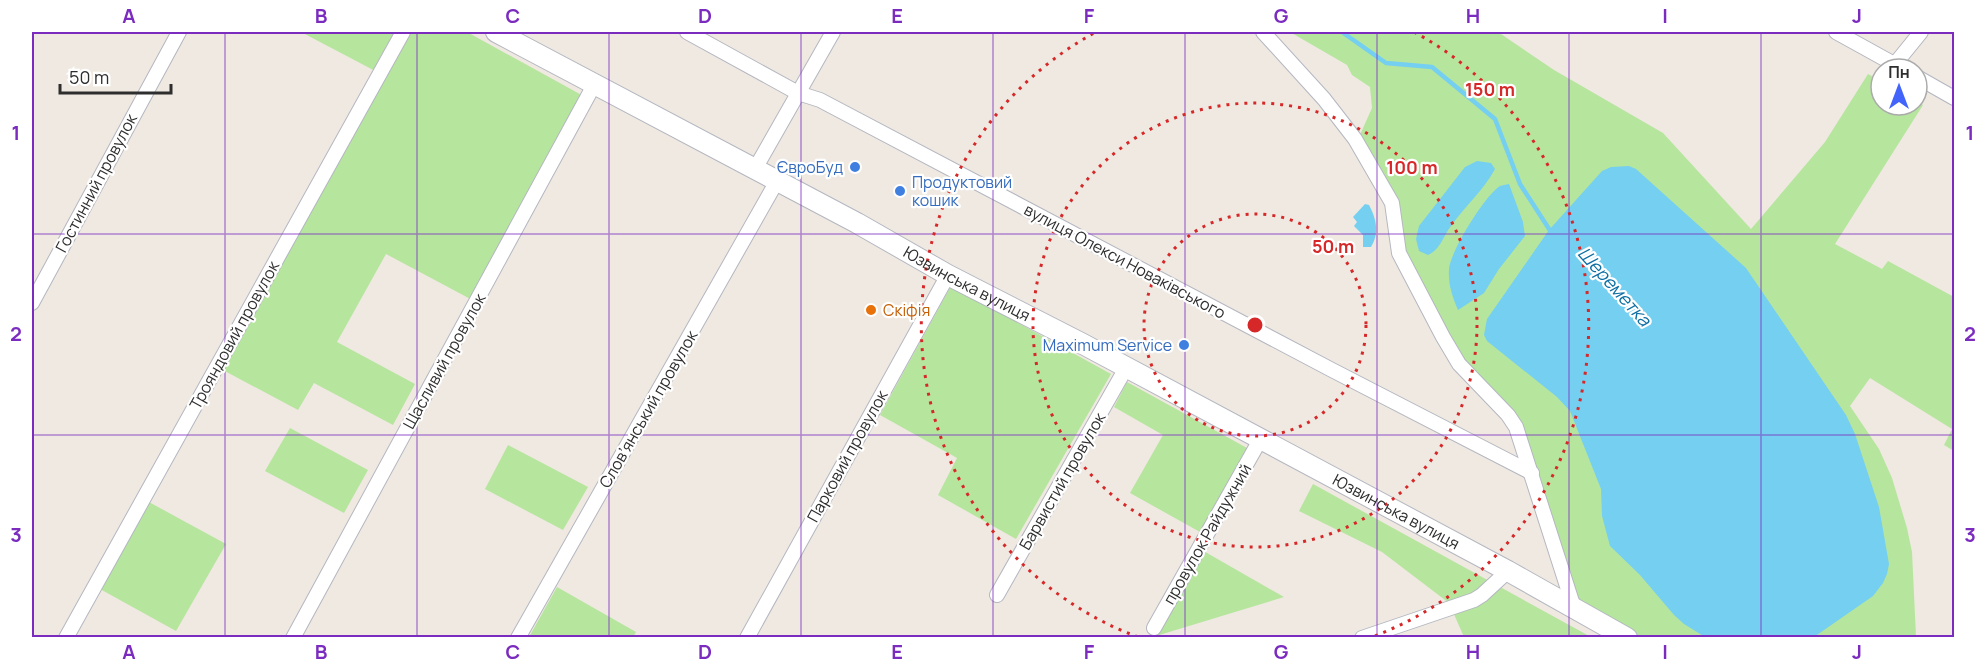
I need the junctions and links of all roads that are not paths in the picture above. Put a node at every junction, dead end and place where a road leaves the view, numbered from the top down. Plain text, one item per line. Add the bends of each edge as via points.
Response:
1 (179, 32) edge
2 (403, 32) edge
3 (496, 32) edge
4 (687, 32) edge
5 (833, 32) edge
6 (1263, 32) edge
7 (1836, 32) edge
8 (1921, 32) edge
9 (1881, 57) edge
10 (1905, 57) edge
11 (1929, 84) edge
12 (594, 85) junction
13 (798, 93) junction
14 (1954, 98) edge
15 (755, 169) junction
16 (777, 181) junction
17 (948, 275) junction
18 (32, 303) edge
19 (1126, 368) junction
20 (1260, 440) junction
21 (1532, 473) junction
22 (1508, 572) junction
23 (997, 595) dead end
24 (1574, 608) junction
25 (1154, 628) dead end
26 (66, 638) edge
27 (293, 638) edge
28 (518, 638) edge
29 (747, 638) edge
30 (1362, 638) edge
31 (1627, 638) edge

1 - 18 street, Гостинний провулок
2 - 26 street, Трояндовий провулок
3 - 12 main road, Юзвинська вулиця
4 - 13 street, вулиця Олекси Новаківського
5 - 13 street
6 - 21 street via 1355,139 1392,203 1402,261 1459,364 1512,420
7 - 9 street
8 - 10 street
11 - 14 street
12 - 15 main road, Юзвинська вулиця
12 - 27 street, Щасливий провулок
13 - 15 street
13 - 21 street, вулиця Олекси Новаківського via 820,100
15 - 16 main road, Юзвинська вулиця
16 - 17 main road, Юзвинська вулиця
16 - 28 street, Словʼянський провулок
17 - 19 main road, Юзвинська вулиця
17 - 29 street, Парковий провулок
19 - 20 main road, Юзвинська вулиця
19 - 23 street, Барвистий провулок
20 - 22 main road, Юзвинська вулиця
20 - 25 street, провулок Райдужний
21 - 24 street
22 - 24 main road, Юзвинська вулиця
22 - 30 street via 1474,600
24 - 31 main road, Юзвинська вулиця

